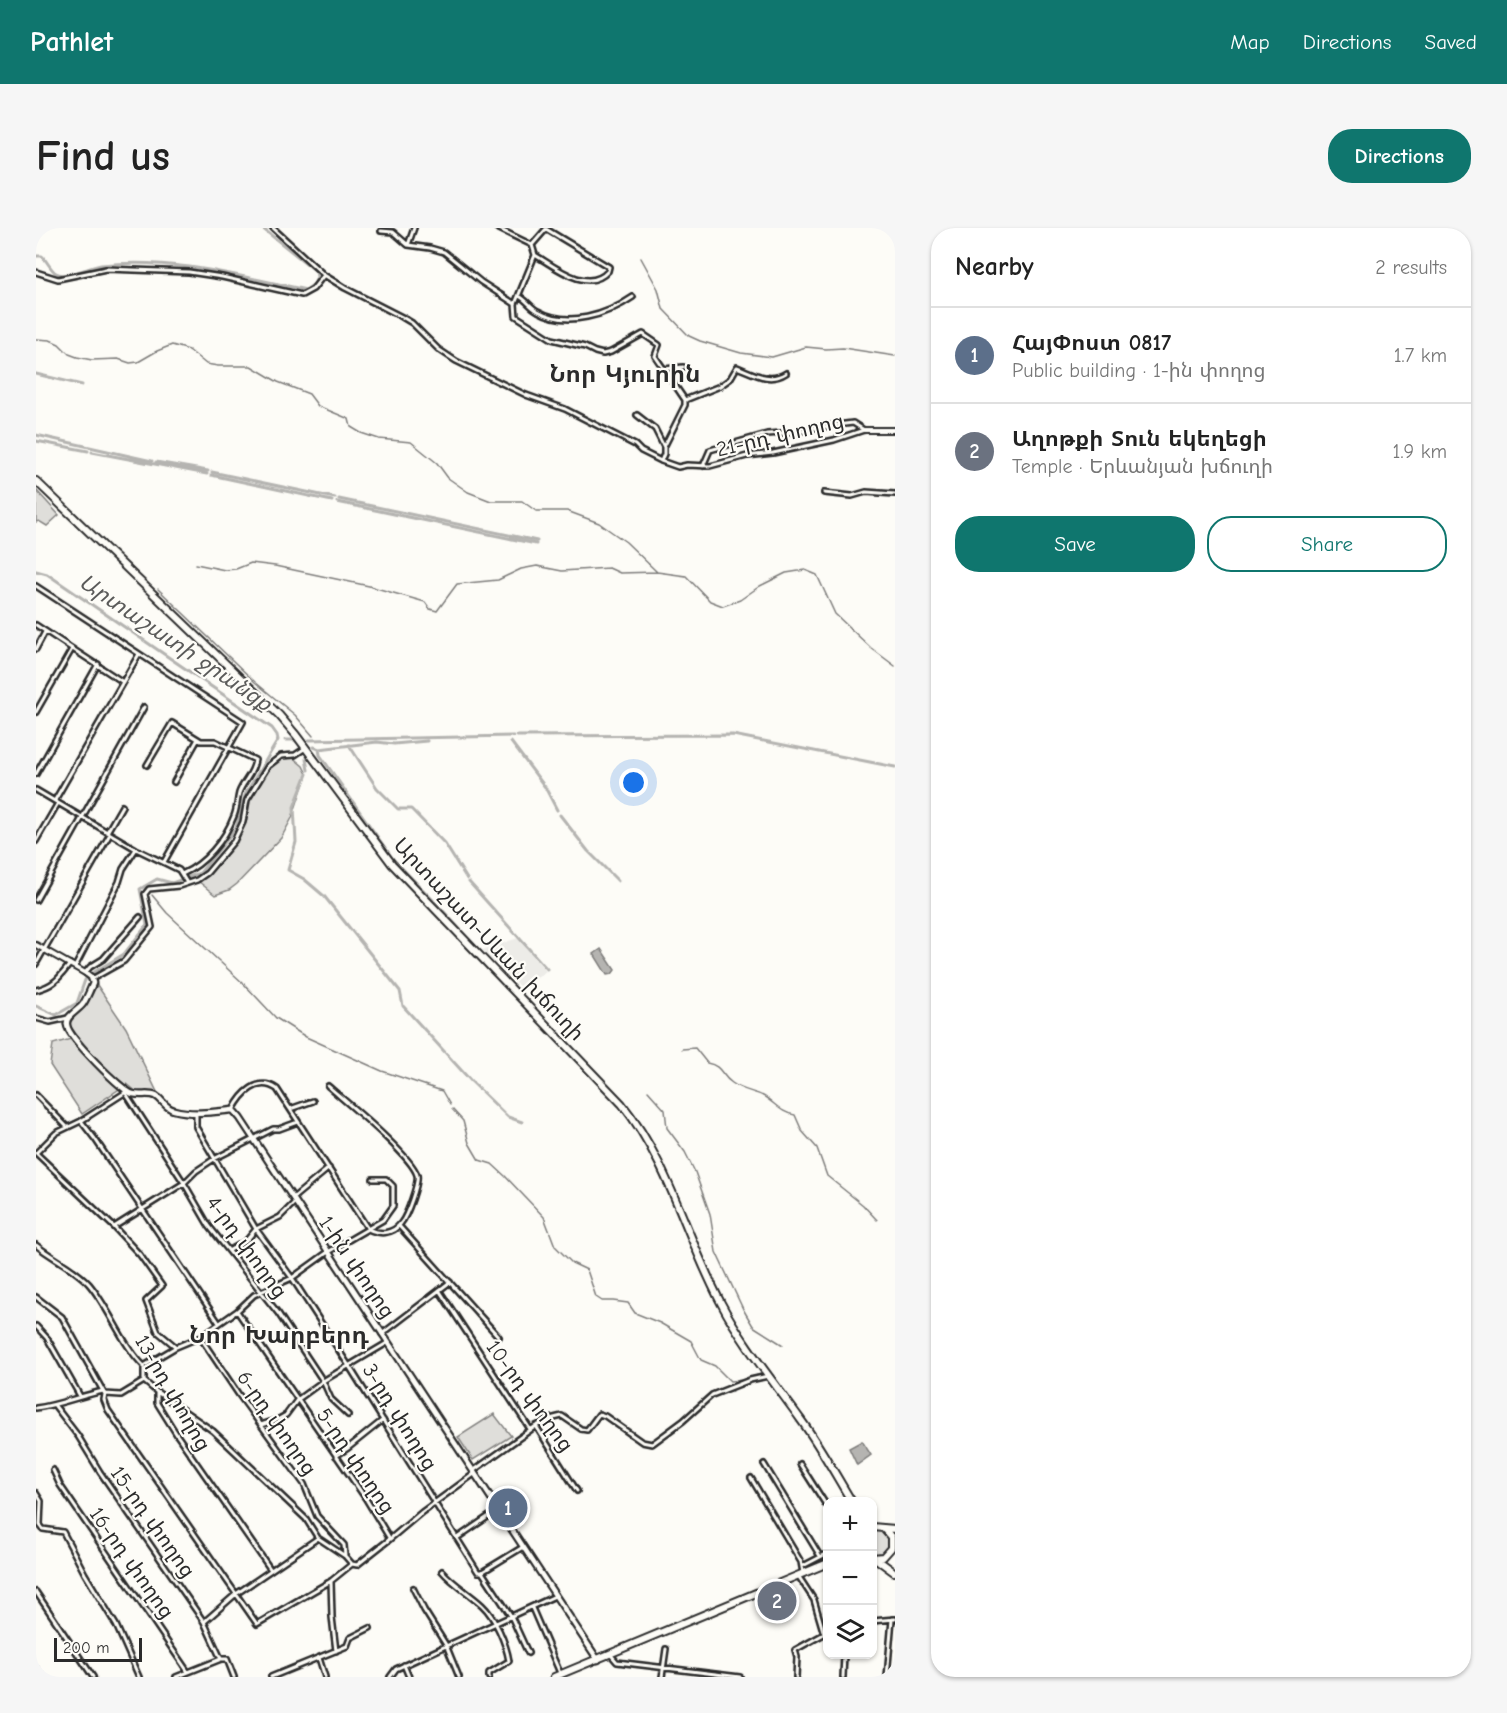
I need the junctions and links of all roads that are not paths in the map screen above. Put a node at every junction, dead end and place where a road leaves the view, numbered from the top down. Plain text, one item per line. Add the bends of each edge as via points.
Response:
1 (273, 228) edge
2 (414, 228) edge
3 (497, 228) edge
4 (381, 231) dead end
5 (408, 245) junction
6 (532, 245) junction
7 (535, 255) junction
8 (36, 272) edge
9 (324, 275) junction
10 (519, 296) junction
11 (633, 297) dead end
12 (515, 304) junction
13 (683, 368) dead end
14 (664, 369) junction
15 (786, 373) dead end
16 (685, 400) junction
17 (637, 415) dead end
18 (864, 430) junction
19 (895, 430) edge
20 (664, 447) junction
21 (661, 461) junction
22 (703, 466) junction
23 (36, 481) edge
24 (824, 493) dead end
25 (895, 494) edge
26 (36, 586) edge
27 (36, 625) edge
28 (46, 631) junction
29 (36, 649) edge
30 (72, 649) junction
31 (140, 654) junction
32 (98, 664) junction
33 (123, 682) junction
34 (144, 707) dead end
35 (36, 712) edge
36 (198, 739) junction
37 (229, 747) junction
38 (306, 748) junction
39 (147, 765) dead end
40 (36, 774) edge
41 (174, 782) dead end
42 (36, 790) edge
43 (57, 802) junction
44 (122, 806) dead end
45 (83, 817) junction
46 (109, 833) junction
47 (36, 841) edge
48 (136, 849) junction
49 (164, 862) junction
50 (182, 874) junction
51 (187, 884) junction
52 (36, 900) edge
53 (140, 917) dead end
54 (36, 945) edge
55 (43, 949) junction
56 (36, 964) edge
57 (70, 964) junction
58 (75, 967) junction
59 (89, 976) junction
60 (36, 990) edge
61 (36, 1018) edge
62 (68, 1018) junction
63 (328, 1086) dead end
64 (127, 1092) junction
65 (36, 1095) edge
66 (313, 1101) dead end
67 (290, 1109) junction
68 (233, 1110) junction
69 (196, 1113) junction
70 (81, 1121) junction
71 (298, 1122) junction
72 (67, 1127) junction
73 (254, 1140) junction
74 (36, 1153) edge
75 (214, 1160) junction
76 (329, 1168) junction
77 (373, 1179) dead end
78 (184, 1184) junction
79 (293, 1200) junction
80 (141, 1210) junction
81 (399, 1226) junction
82 (114, 1227) junction
83 (256, 1229) junction
84 (368, 1229) junction
85 (36, 1245) edge
86 (229, 1251) junction
87 (328, 1252) junction
88 (292, 1278) junction
89 (450, 1281) junction
90 (439, 1290) junction
91 (261, 1292) junction
92 (36, 1297) edge
93 (237, 1311) junction
94 (219, 1323) junction
95 (36, 1326) edge
96 (382, 1334) junction
97 (200, 1337) junction
98 (499, 1337) dead end
99 (387, 1343) junction
100 (176, 1347) junction
101 (144, 1366) junction
102 (349, 1366) junction
103 (770, 1376) junction
104 (144, 1381) junction
105 (323, 1381) junction
106 (157, 1392) junction
107 (104, 1393) junction
108 (80, 1396) junction
109 (297, 1400) junction
110 (55, 1406) junction
111 (36, 1408) edge
112 (348, 1415) dead end
113 (383, 1420) junction
114 (261, 1425) junction
115 (536, 1426) junction
116 (530, 1429) junction
117 (336, 1456) junction
118 (764, 1464) dead end
119 (800, 1464) dead end
120 (53, 1470) dead end
121 (473, 1473) junction
122 (751, 1478) dead end
123 (577, 1491) dead end
124 (36, 1493) edge
125 (849, 1497) edge
126 (823, 1500) edge
127 (436, 1502) junction
128 (498, 1510) junction
129 (877, 1527) edge
130 (884, 1529) junction
131 (895, 1529) edge
132 (318, 1538) junction
133 (457, 1538) junction
134 (390, 1539) junction
135 (892, 1545) edge
136 (523, 1547) junction
137 (823, 1555) edge
138 (345, 1556) junction
139 (820, 1556) junction
140 (877, 1558) edge
141 (877, 1560) edge
142 (352, 1564) junction
143 (823, 1565) edge
144 (802, 1566) junction
145 (271, 1570) junction
146 (442, 1571) dead end
147 (482, 1572) junction
148 (895, 1572) edge
149 (800, 1575) junction
150 (331, 1581) junction
151 (413, 1588) dead end
152 (36, 1592) edge
153 (236, 1594) junction
154 (555, 1596) junction
155 (531, 1607) junction
156 (512, 1616) junction
157 (894, 1619) edge
158 (877, 1621) edge
159 (204, 1622) junction
160 (495, 1623) junction
161 (823, 1627) edge
162 (369, 1628) dead end
163 (823, 1637) edge
164 (446, 1645) junction
165 (666, 1649) dead end
166 (336, 1651) junction
167 (528, 1653) dead end
168 (610, 1655) junction
169 (319, 1658) junction
170 (221, 1659) junction
171 (844, 1659) edge
172 (598, 1660) junction
173 (404, 1665) junction
174 (664, 1668) junction
175 (36, 1669) edge
176 (188, 1672) junction
177 (557, 1676) edge
178 (42, 1677) edge
179 (93, 1677) edge
180 (139, 1677) edge
181 (176, 1677) edge
182 (234, 1677) edge
183 (271, 1677) edge
184 (325, 1677) edge
185 (390, 1677) edge
186 (409, 1677) edge
187 (459, 1677) edge
188 (489, 1677) edge
189 (663, 1677) edge
190 (740, 1677) edge
191 (796, 1677) edge
192 (843, 1677) edge
193 (887, 1677) edge

1 - 9 street, 21-րդ փողոց
2 - 5 street
3 - 6 street
4 - 5 street via 393,232
5 - 12 street via 444,252
6 - 7 street
6 - 7 street via 546,229 609,267 599,279 585,280
7 - 10 street
8 - 9 street via 58,279 106,269 189,272 302,295
9 - 21 street, 21-րդ փողոց via 412,323 456,361 565,409
10 - 11 street via 542,313 584,318 622,305
10 - 12 street
12 - 14 street via 516,316 552,339 595,352 612,352 643,334 659,345 655,356
13 - 14 street
14 - 16 street
15 - 16 street via 771,379 737,367 720,386
16 - 20 street via 684,410
17 - 20 street via 656,429
18 - 19 street, 21-րդ փողոց
18 - 22 street, 21-րդ փողոց via 834,440
18 - 22 street via 853,423 756,436 710,450
20 - 21 street
21 - 22 street, 21-րդ փողոց via 678,467
23 - 38 main road, Արտաշատ-Սևան խճուղի via 279,714
24 - 25 street
26 - 31 street
27 - 28 street
28 - 29 street
28 - 30 street
30 - 32 street
30 - 35 street
31 - 33 street
31 - 37 street via 243,722
32 - 33 street
32 - 40 street
33 - 43 street
34 - 45 street
36 - 37 street
36 - 39 street via 172,723
36 - 41 street
37 - 49 street
37 - 50 street via 255,760 254,768 240,791 235,814 223,836 204,861
38 - 51 street via 295,755 281,756 268,766 247,800 234,841 207,873
38 - 103 main road, Արտաշատ-Սևան խճուղի via 392,864 630,1113 658,1158 722,1304
42 - 43 street
43 - 45 street
43 - 47 street
44 - 46 street
45 - 46 street
45 - 52 street
46 - 48 street
46 - 55 street
48 - 49 street
48 - 58 street
49 - 50 street
50 - 51 street
51 - 59 street via 149,889 145,894 152,927 124,961
53 - 59 street via 103,959 90,967
54 - 55 street
55 - 56 street
55 - 57 street
57 - 58 street
57 - 60 street via 56,983
58 - 59 street
59 - 62 main road via 93,983 82,1006
61 - 62 street via 50,1022
62 - 64 main road via 67,1027 72,1034 97,1065
63 - 81 street via 414,1169 417,1183
64 - 69 main road via 148,1094 170,1109
64 - 70 street
64 - 78 street, 4-րդ փողոց
65 - 72 street
66 - 67 street
67 - 68 street via 276,1089 260,1084 246,1092
67 - 71 street
68 - 69 main road
68 - 73 main road, 1-ին փողոց
69 - 75 street, 3-րդ փողոց via 196,1127
70 - 72 street
70 - 80 street
71 - 73 street
71 - 76 street
72 - 74 street
73 - 75 street
73 - 79 main road, 1-ին փողոց
74 - 82 street
75 - 78 street
75 - 83 street, 3-րդ փողոց
76 - 79 street
76 - 84 street
77 - 84 street via 390,1181 393,1206 383,1220
78 - 80 street
78 - 86 street, 4-րդ փողոց
79 - 83 street via 280,1217
79 - 87 main road, 1-ին փողոց
80 - 82 street
80 - 94 street
81 - 84 street via 381,1233
81 - 89 street, 10-րդ փողոց
82 - 100 street via 162,1286 146,1300 158,1332
83 - 86 street via 246,1242
83 - 88 street, 3-րդ փողոց
84 - 87 street
85 - 101 street, 13-րդ փողոց via 87,1281 135,1358
86 - 91 street, 4-րդ փողոց
87 - 88 street
87 - 96 main road, 1-ին փողոց
88 - 91 street
88 - 102 street, 3-րդ փողոց
89 - 90 street
89 - 98 street, 10-րդ փողոց
90 - 96 street
90 - 116 street, 10-րդ փողոց
91 - 93 street
91 - 105 street, 4-րդ փողոց
92 - 107 street via 62,1317
93 - 94 street
93 - 109 street, 5-րդ փողոց
94 - 97 street
95 - 108 street
96 - 99 main road, 1-ին փողոց
97 - 100 street
97 - 114 street, 6-րդ փողոց
99 - 102 street
99 - 121 main road, 1-ին փողոց
100 - 101 street
101 - 104 street, 13-րդ փողոց
102 - 105 street
102 - 113 street, 3-րդ փողոց
103 - 115 street via 712,1395 652,1444 642,1442 599,1414 587,1430 562,1416
103 - 125 main road, Արտաշատ-Սևան խճուղի
104 - 106 street, 13-րդ փողոց
104 - 107 street via 121,1395
105 - 109 street
105 - 112 street, 4-րդ փողոց via 331,1399
106 - 132 street via 213,1431 306,1519
106 - 145 street, 13-րդ փողոց via 157,1403 172,1427
107 - 108 street
107 - 153 street via 108,1410
108 - 110 street
109 - 114 street via 286,1415
109 - 117 street, 5-րդ փողոց
110 - 111 street
110 - 159 street, 15-րդ փողոց
113 - 117 street
113 - 127 street, 3-րդ փողոց
114 - 138 street, 6-րդ փողոց via 304,1484 317,1515 344,1545
115 - 116 street, 10-րդ փողոց
115 - 123 street, 10-րդ փողոց
116 - 121 street, 5-րդ փողոց
117 - 134 street, 5-րդ փողոց
118 - 139 street
119 - 126 street
120 - 176 street, 16-րդ փողոց
121 - 127 street, 5-րդ փողոց
121 - 128 main road, 1-ին փողոց
122 - 144 street
124 - 180 street via 41,1501 40,1525 63,1532 116,1624
127 - 133 street, 3-րդ փողոց
127 - 134 street, 5-րդ փողոց
128 - 133 street
128 - 136 main road, 1-ին փողոց
129 - 130 main road
130 - 131 main road
130 - 135 main road via 890,1534
132 - 138 street
132 - 145 street
133 - 147 street, 3-րդ փողոց via 478,1572
134 - 142 street via 357,1565
135 - 140 main road via 883,1557
135 - 148 main road
136 - 147 street
136 - 154 main road, 1-ին փողոց
137 - 139 street
138 - 142 street
139 - 144 street
141 - 148 main road
142 - 150 street
143 - 149 main road
144 - 149 street
145 - 153 street
146 - 160 street via 483,1606
147 - 156 street, 3-րդ փողոց
149 - 161 street
149 - 168 main road
150 - 153 street via 257,1624
150 - 166 street
151 - 164 street
152 - 179 street
153 - 159 street
154 - 155 street
154 - 172 main road, 1-ին փողոց
155 - 156 street
155 - 177 street
156 - 160 street
156 - 167 street, 3-րդ փողոց
157 - 158 street
157 - 193 street
159 - 170 street, 15-րդ փողոց
160 - 164 street
160 - 188 street via 509,1661 489,1673
162 - 166 street
163 - 191 street via 795,1650
164 - 173 street
164 - 187 street
165 - 174 street
166 - 169 street
168 - 172 main road
168 - 174 street via 617,1662
169 - 183 street
169 - 184 street
170 - 176 street
170 - 182 street, 15-րդ փողոց via 227,1659
171 - 192 street
172 - 177 main road
173 - 185 street
173 - 186 street
174 - 189 street
174 - 190 street
175 - 178 street
176 - 181 street

